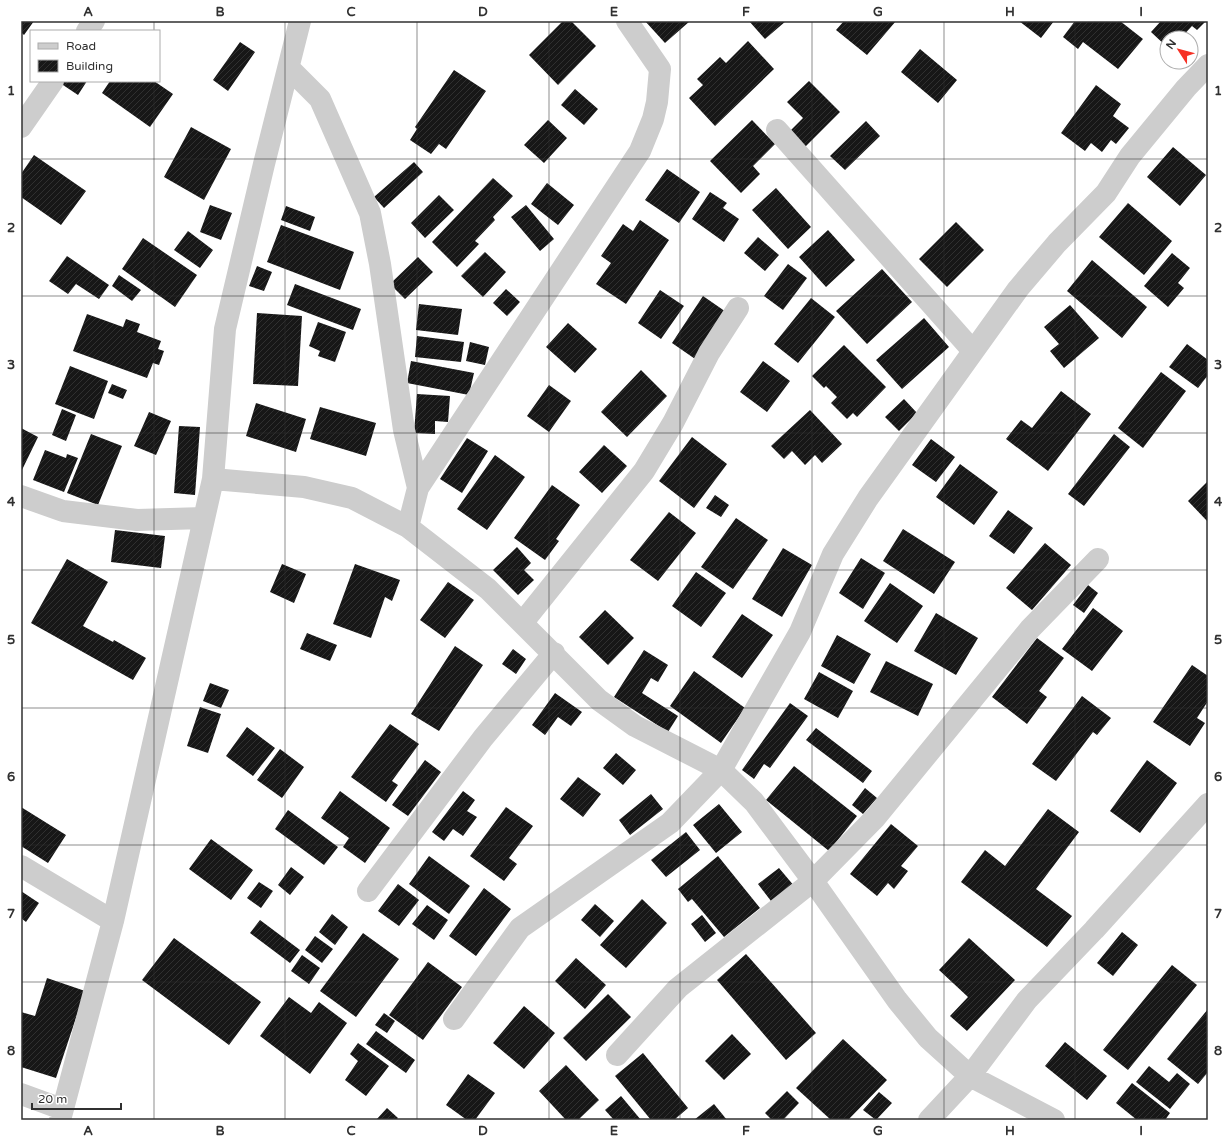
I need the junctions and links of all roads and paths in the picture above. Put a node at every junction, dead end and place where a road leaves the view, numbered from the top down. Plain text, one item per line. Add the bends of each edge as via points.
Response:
1 (94, 21) edge
2 (300, 21) edge
3 (627, 21) edge
4 (88, 30) edge
5 (1208, 64) edge
6 (289, 68) junction
7 (52, 82) edge
8 (21, 127) edge
9 (777, 130) dead end
10 (738, 308) dead end
11 (973, 351) junction
12 (213, 478) junction
13 (418, 488) junction
14 (21, 496) edge
15 (204, 518) junction
16 (408, 528) junction
17 (1098, 559) dead end
18 (523, 622) junction
19 (554, 654) junction
20 (721, 770) junction
21 (1208, 804) edge
22 (21, 866) edge
23 (813, 881) junction
24 (368, 891) dead end
25 (113, 921) junction
26 (454, 1019) dead end
27 (617, 1055) dead end
28 (970, 1076) junction
29 (21, 1094) edge
30 (61, 1114) edge
31 (929, 1120) edge
32 (1054, 1120) edge

1 - 4 street
2 - 6 street
3 - 13 street via 660,69 653,119 640,151
5 - 11 street via 1130,156 1106,193 1057,243 1018,289
6 - 12 street via 225,328
6 - 13 street via 320,98 370,213 404,430
7 - 8 street
9 - 11 street
10 - 18 street via 709,353 644,471
11 - 20 street via 868,498 833,554 800,632
12 - 15 street
12 - 16 street via 304,487 352,498
13 - 16 street
14 - 15 street via 63,511 137,520
15 - 25 street
16 - 18 street via 488,588
17 - 23 street via 1030,629 875,818
18 - 19 street
19 - 20 street via 611,709 636,726
19 - 24 street via 483,738
20 - 23 street via 754,802
20 - 26 street via 670,823 520,928
21 - 28 street via 1094,930 1026,1000
22 - 25 street
23 - 27 street via 678,988
23 - 28 street via 923,1033
25 - 30 street
28 - 31 street
28 - 32 street
29 - 30 street

